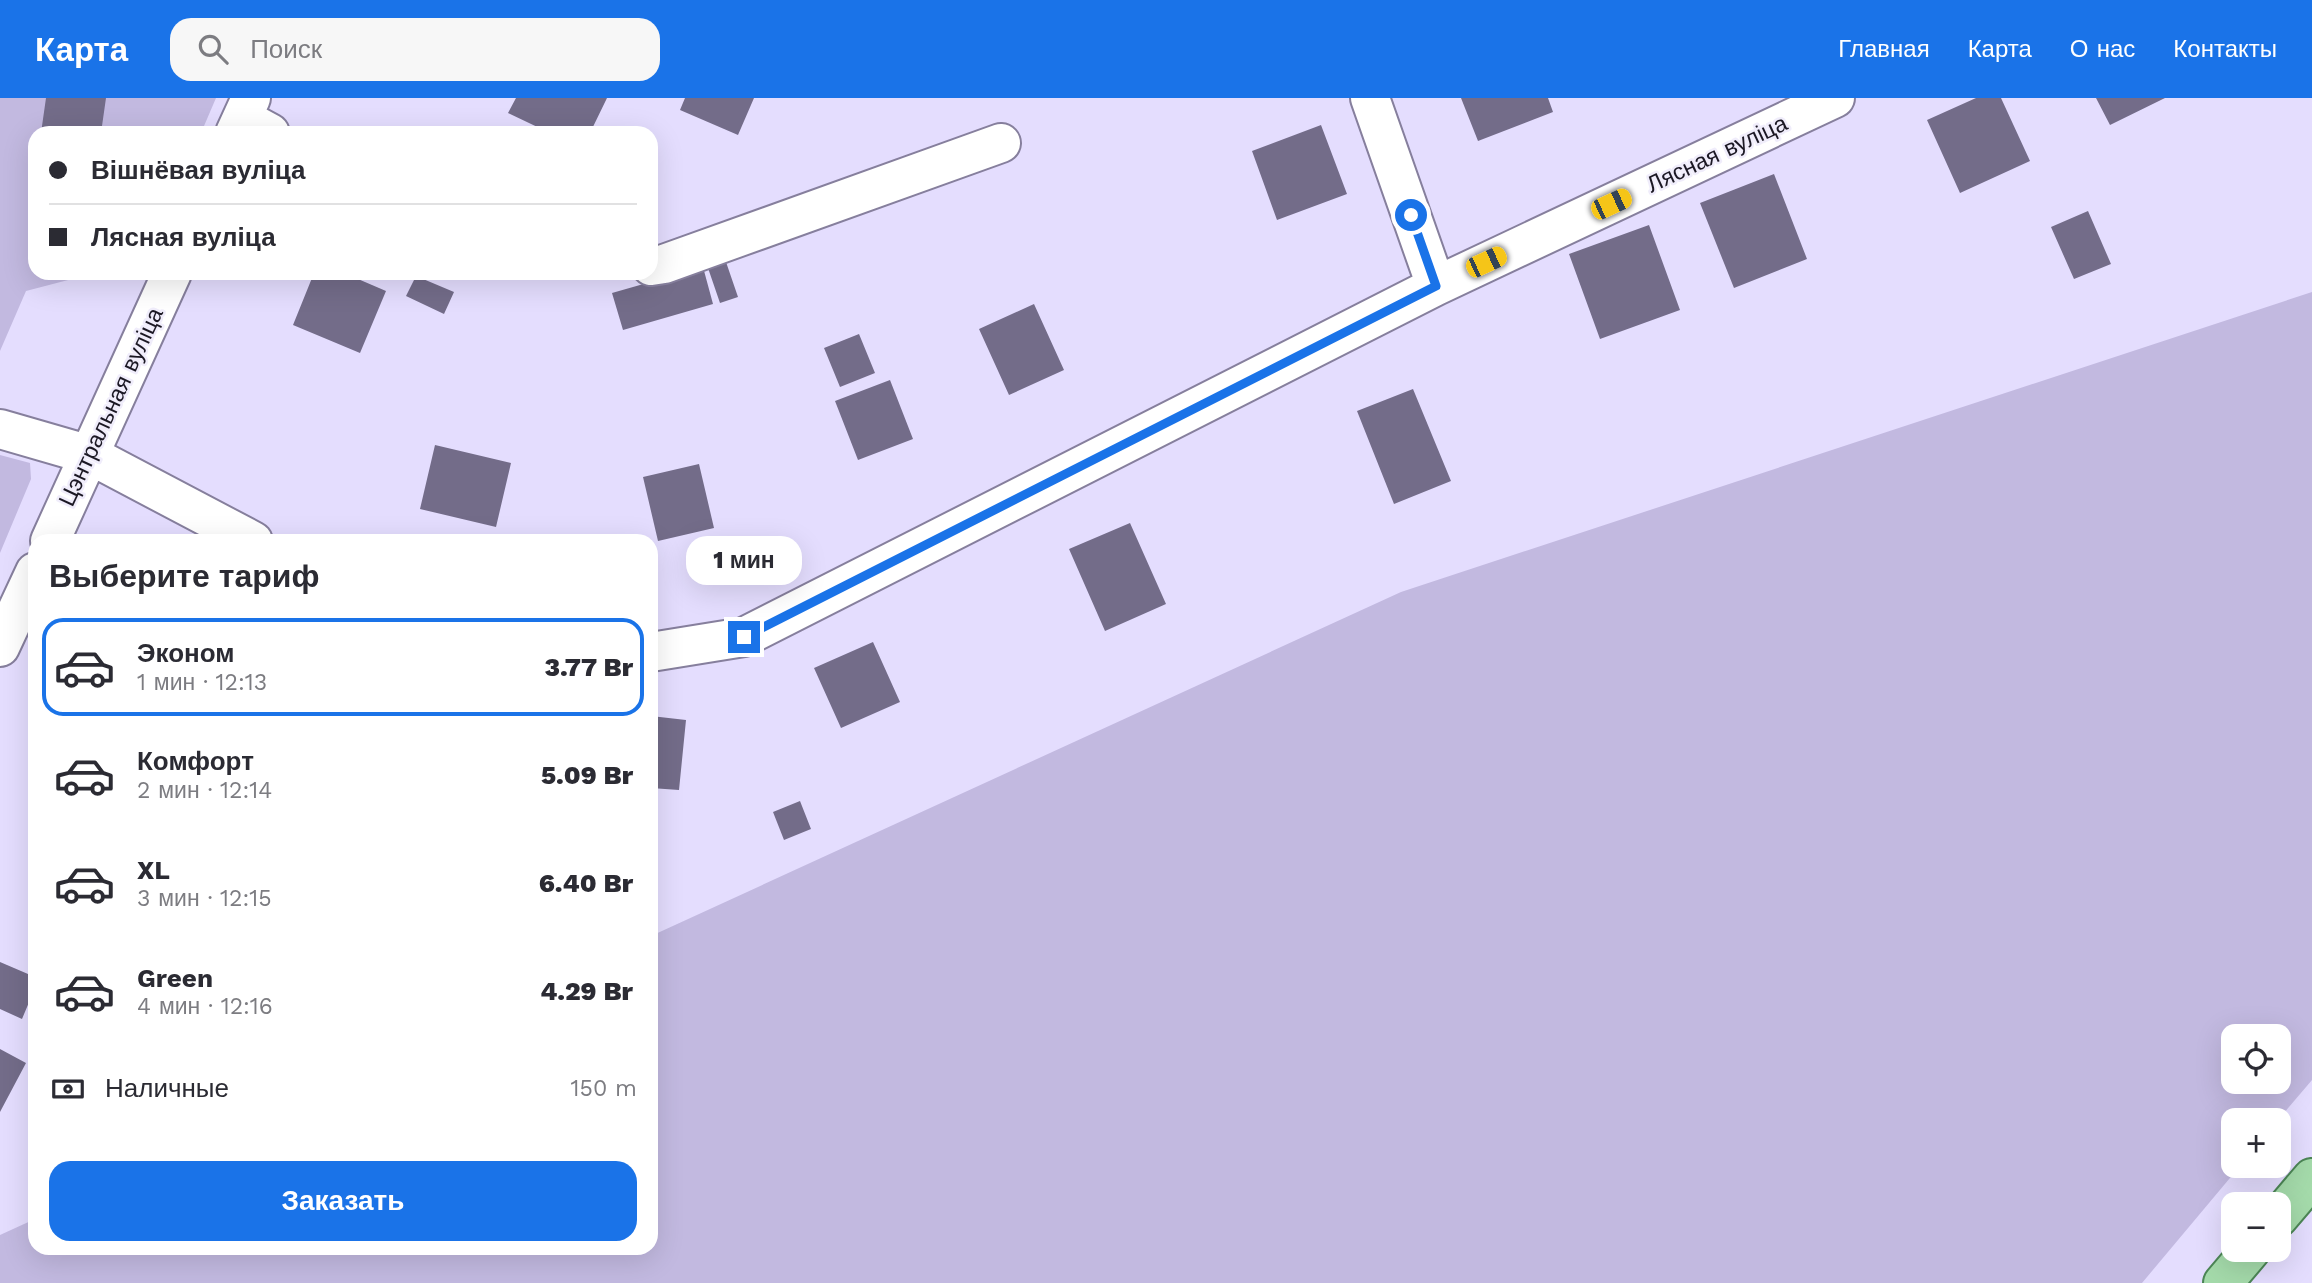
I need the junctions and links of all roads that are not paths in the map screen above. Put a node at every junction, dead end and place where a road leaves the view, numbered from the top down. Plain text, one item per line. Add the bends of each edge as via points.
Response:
1 (1370, 98) edge
2 (1835, 98) edge
3 (1001, 143) dead end
4 (658, 264) edge
5 (169, 280) edge
6 (1436, 286) junction
7 (0, 429) edge
8 (90, 455) junction
9 (53, 534) edge
10 (240, 534) edge
11 (28, 587) edge
12 (0, 647) edge
13 (658, 651) edge
14 (2312, 1178) edge
15 (2291, 1203) edge
16 (2241, 1262) edge
17 (2223, 1283) edge

1 - 6 street
2 - 6 street, Лясная вуліца
3 - 4 street
5 - 8 street, Цэнтральная вуліца
6 - 13 street, Лясная вуліца via 744,637
7 - 8 street
8 - 9 street, Цэнтральная вуліца
8 - 10 street
11 - 12 street
14 - 15 main road
16 - 17 main road

